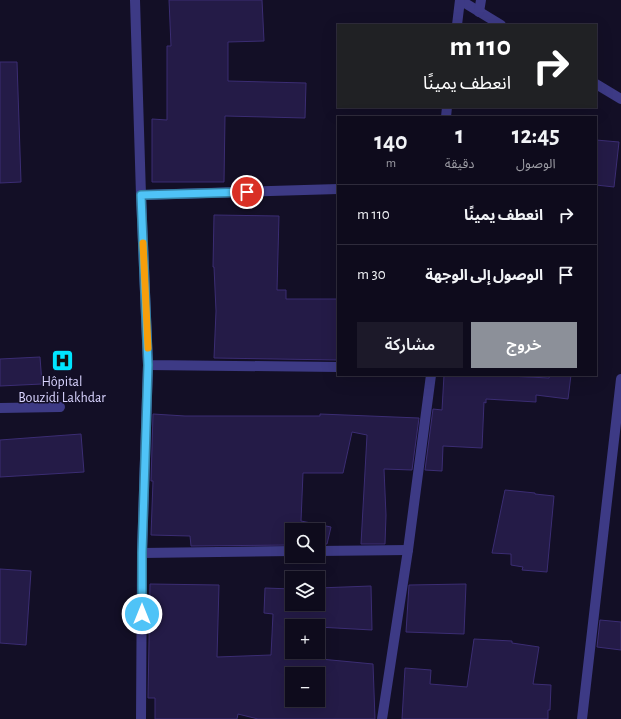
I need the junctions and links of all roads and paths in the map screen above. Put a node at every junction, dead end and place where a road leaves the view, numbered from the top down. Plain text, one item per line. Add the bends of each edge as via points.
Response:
1 (136, 0) edge
2 (460, 0) edge
3 (481, 0) edge
4 (480, 12) junction
5 (457, 24) edge
6 (499, 24) edge
7 (597, 85) edge
8 (621, 99) edge
9 (337, 189) edge
10 (141, 195) junction
11 (148, 365) junction
12 (337, 367) edge
13 (431, 376) edge
14 (621, 379) edge
15 (60, 407) dead end
16 (0, 408) edge
17 (408, 550) junction
18 (285, 551) edge
19 (325, 551) edge
20 (142, 553) junction
21 (141, 719) edge
22 (382, 719) edge
23 (582, 719) edge

1 - 10 street
2 - 4 street
2 - 5 street
3 - 4 street
4 - 6 street
7 - 8 street
9 - 10 street
10 - 11 street
11 - 12 street
11 - 20 street
13 - 17 street
14 - 23 street
15 - 16 street
17 - 19 street
17 - 22 street
18 - 20 street
20 - 21 street

